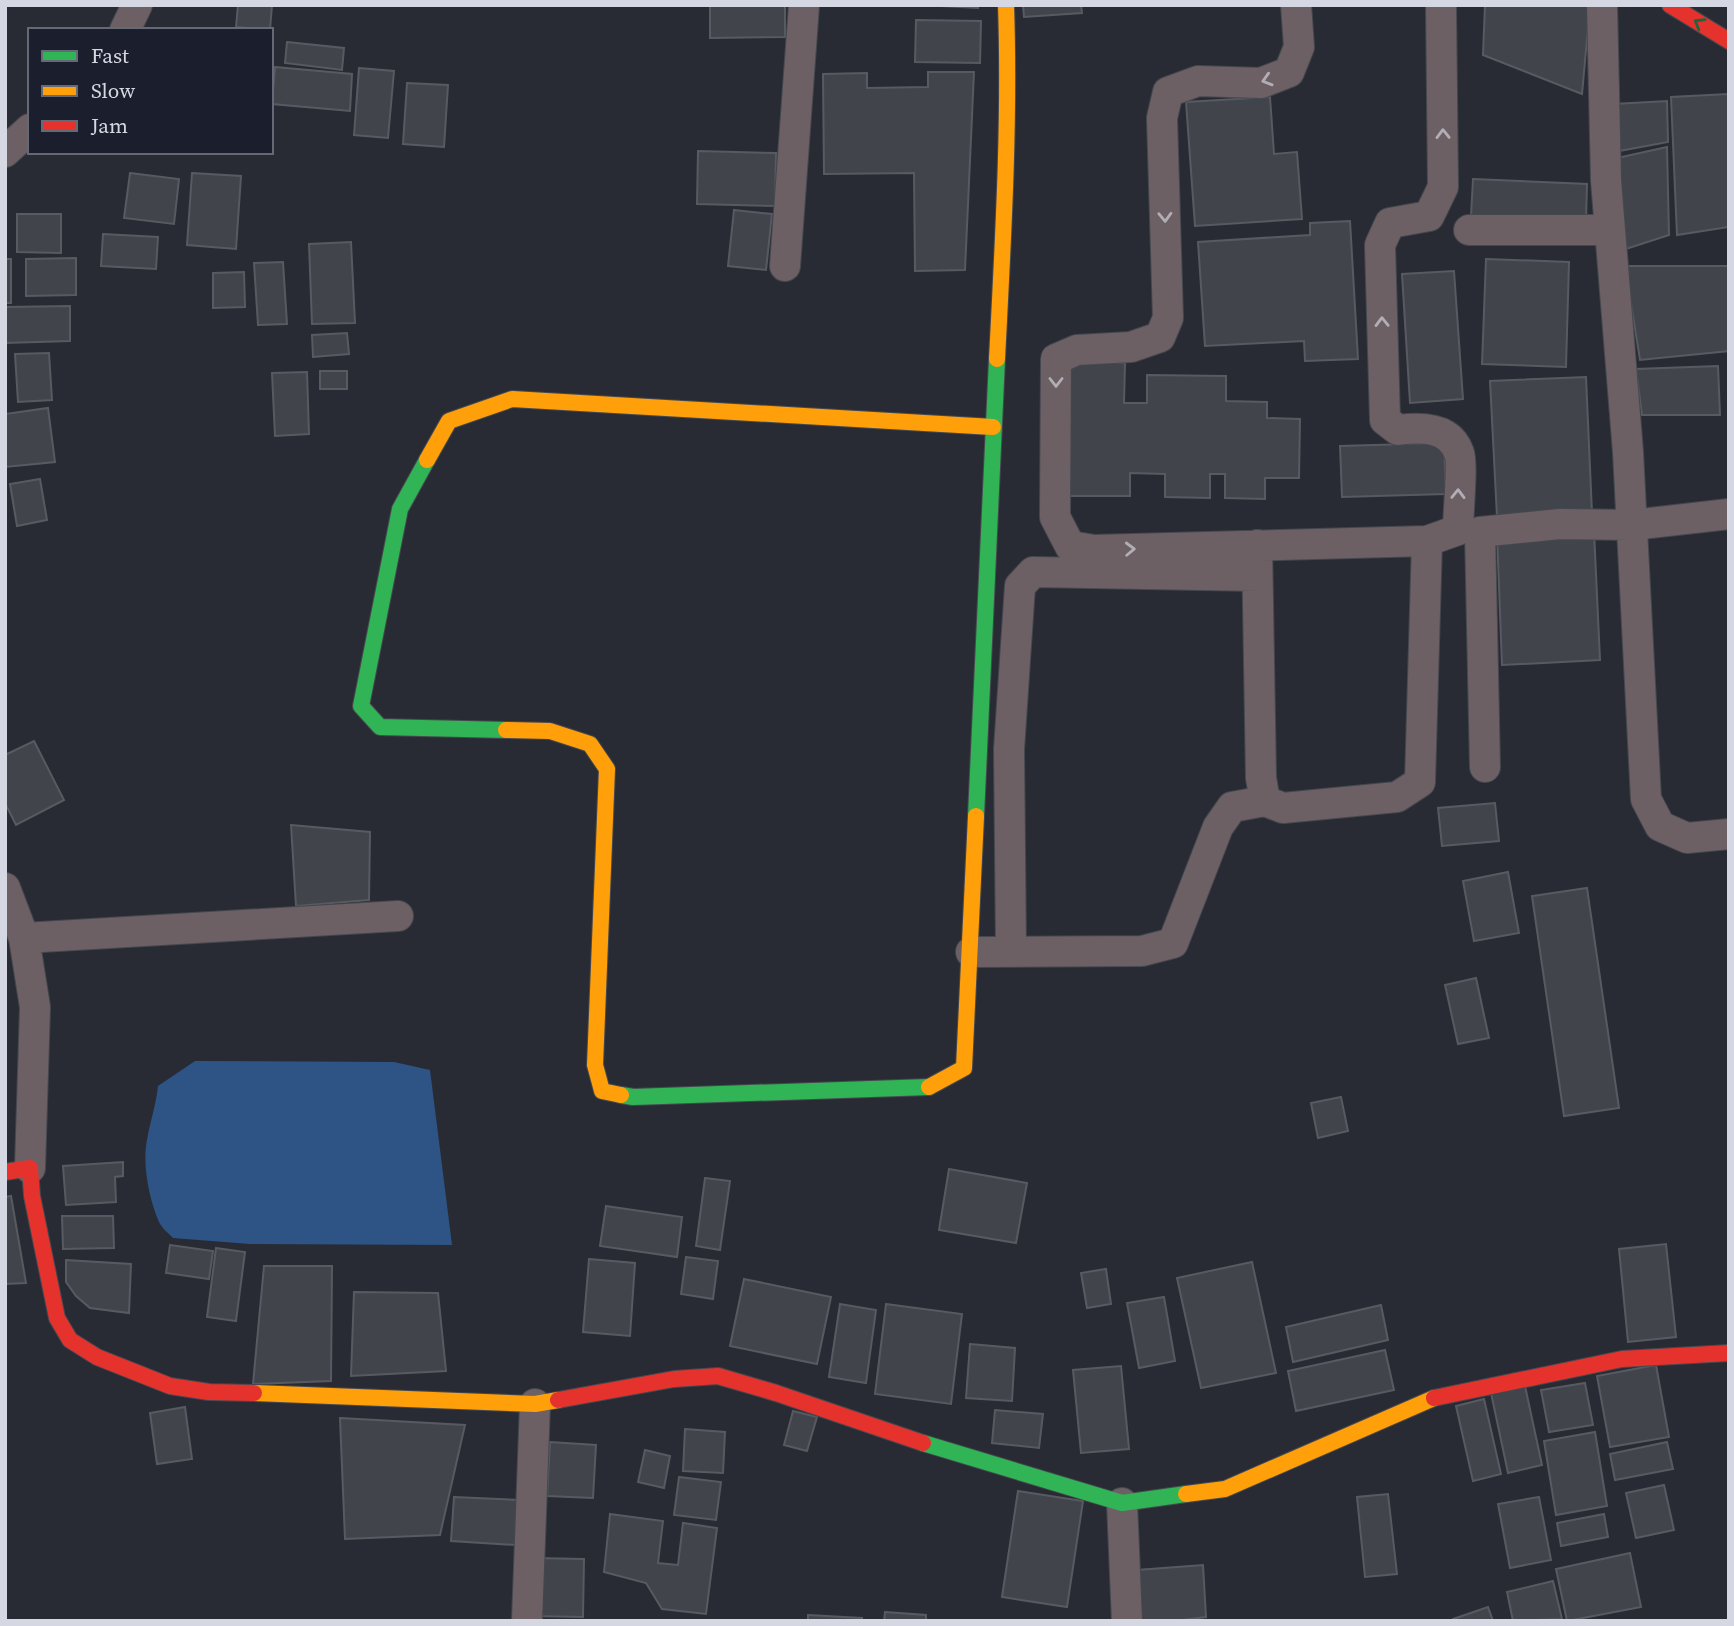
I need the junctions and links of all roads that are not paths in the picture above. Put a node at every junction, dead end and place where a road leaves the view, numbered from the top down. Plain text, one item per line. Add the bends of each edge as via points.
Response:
1 (137, 5) edge
2 (804, 5) edge
3 (1006, 5) edge
4 (1296, 5) edge
5 (1441, 5) edge
6 (1602, 5) edge
7 (1670, 5) edge
8 (126, 28) edge
9 (1729, 41) edge
10 (28, 132) edge
11 (5, 152) edge
12 (1469, 230) dead end
13 (1610, 230) junction
14 (785, 266) dead end
15 (993, 427) junction
16 (1729, 514) edge
17 (1632, 525) junction
18 (1427, 541) junction
19 (1257, 545) junction
20 (1257, 576) junction
21 (1485, 767) dead end
22 (1265, 801) junction
23 (1729, 834) edge
24 (5, 888) edge
25 (398, 916) dead end
26 (24, 938) junction
27 (971, 952) junction
28 (1011, 952) junction
29 (18, 1170) edge
30 (1729, 1353) edge
31 (535, 1404) junction
32 (1122, 1503) junction
33 (527, 1621) edge
34 (1127, 1621) edge

1 - 8 street
2 - 14 street
3 - 15 street via 1006,180
4 -> 19 street via 1299,47 1289,72 1261,83 1198,81 1168,92 1162,118 1168,318 1160,337 1131,347 1077,350 1056,359 1055,517 1070,546 1094,550
18 -> 5 street via 1458,530 1460,453 1446,434 1422,427 1398,430 1385,419 1380,245 1390,223 1429,216 1443,187
6 - 13 street
9 -> 7 street
10 - 11 street
12 - 13 street
13 - 17 street
15 - 27 street
15 - 27 street via 512,399 449,421 400,509 361,706 380,727 550,731 590,744 607,769 595,1065 602,1091 633,1097 932,1087 964,1069
16 - 17 street
17 - 21 street via 1560,524 1480,532
17 - 23 street via 1646,799 1660,826 1687,838
18 - 19 street
18 - 22 street via 1420,782 1398,797 1283,808
19 - 20 street
20 - 22 street
20 - 28 street via 1033,572 1020,586 1010,749
22 - 28 street via 1232,807 1218,827 1173,943 1142,951
24 - 26 street
25 - 26 street
26 - 29 street via 34,1007
27 - 28 street
29 - 31 street via 32,1196 57,1318 70,1340 96,1357 170,1386 209,1392
30 - 32 street via 1622,1359 1432,1398 1225,1489
31 - 32 street via 674,1379 718,1376
31 - 33 street
32 - 34 street

